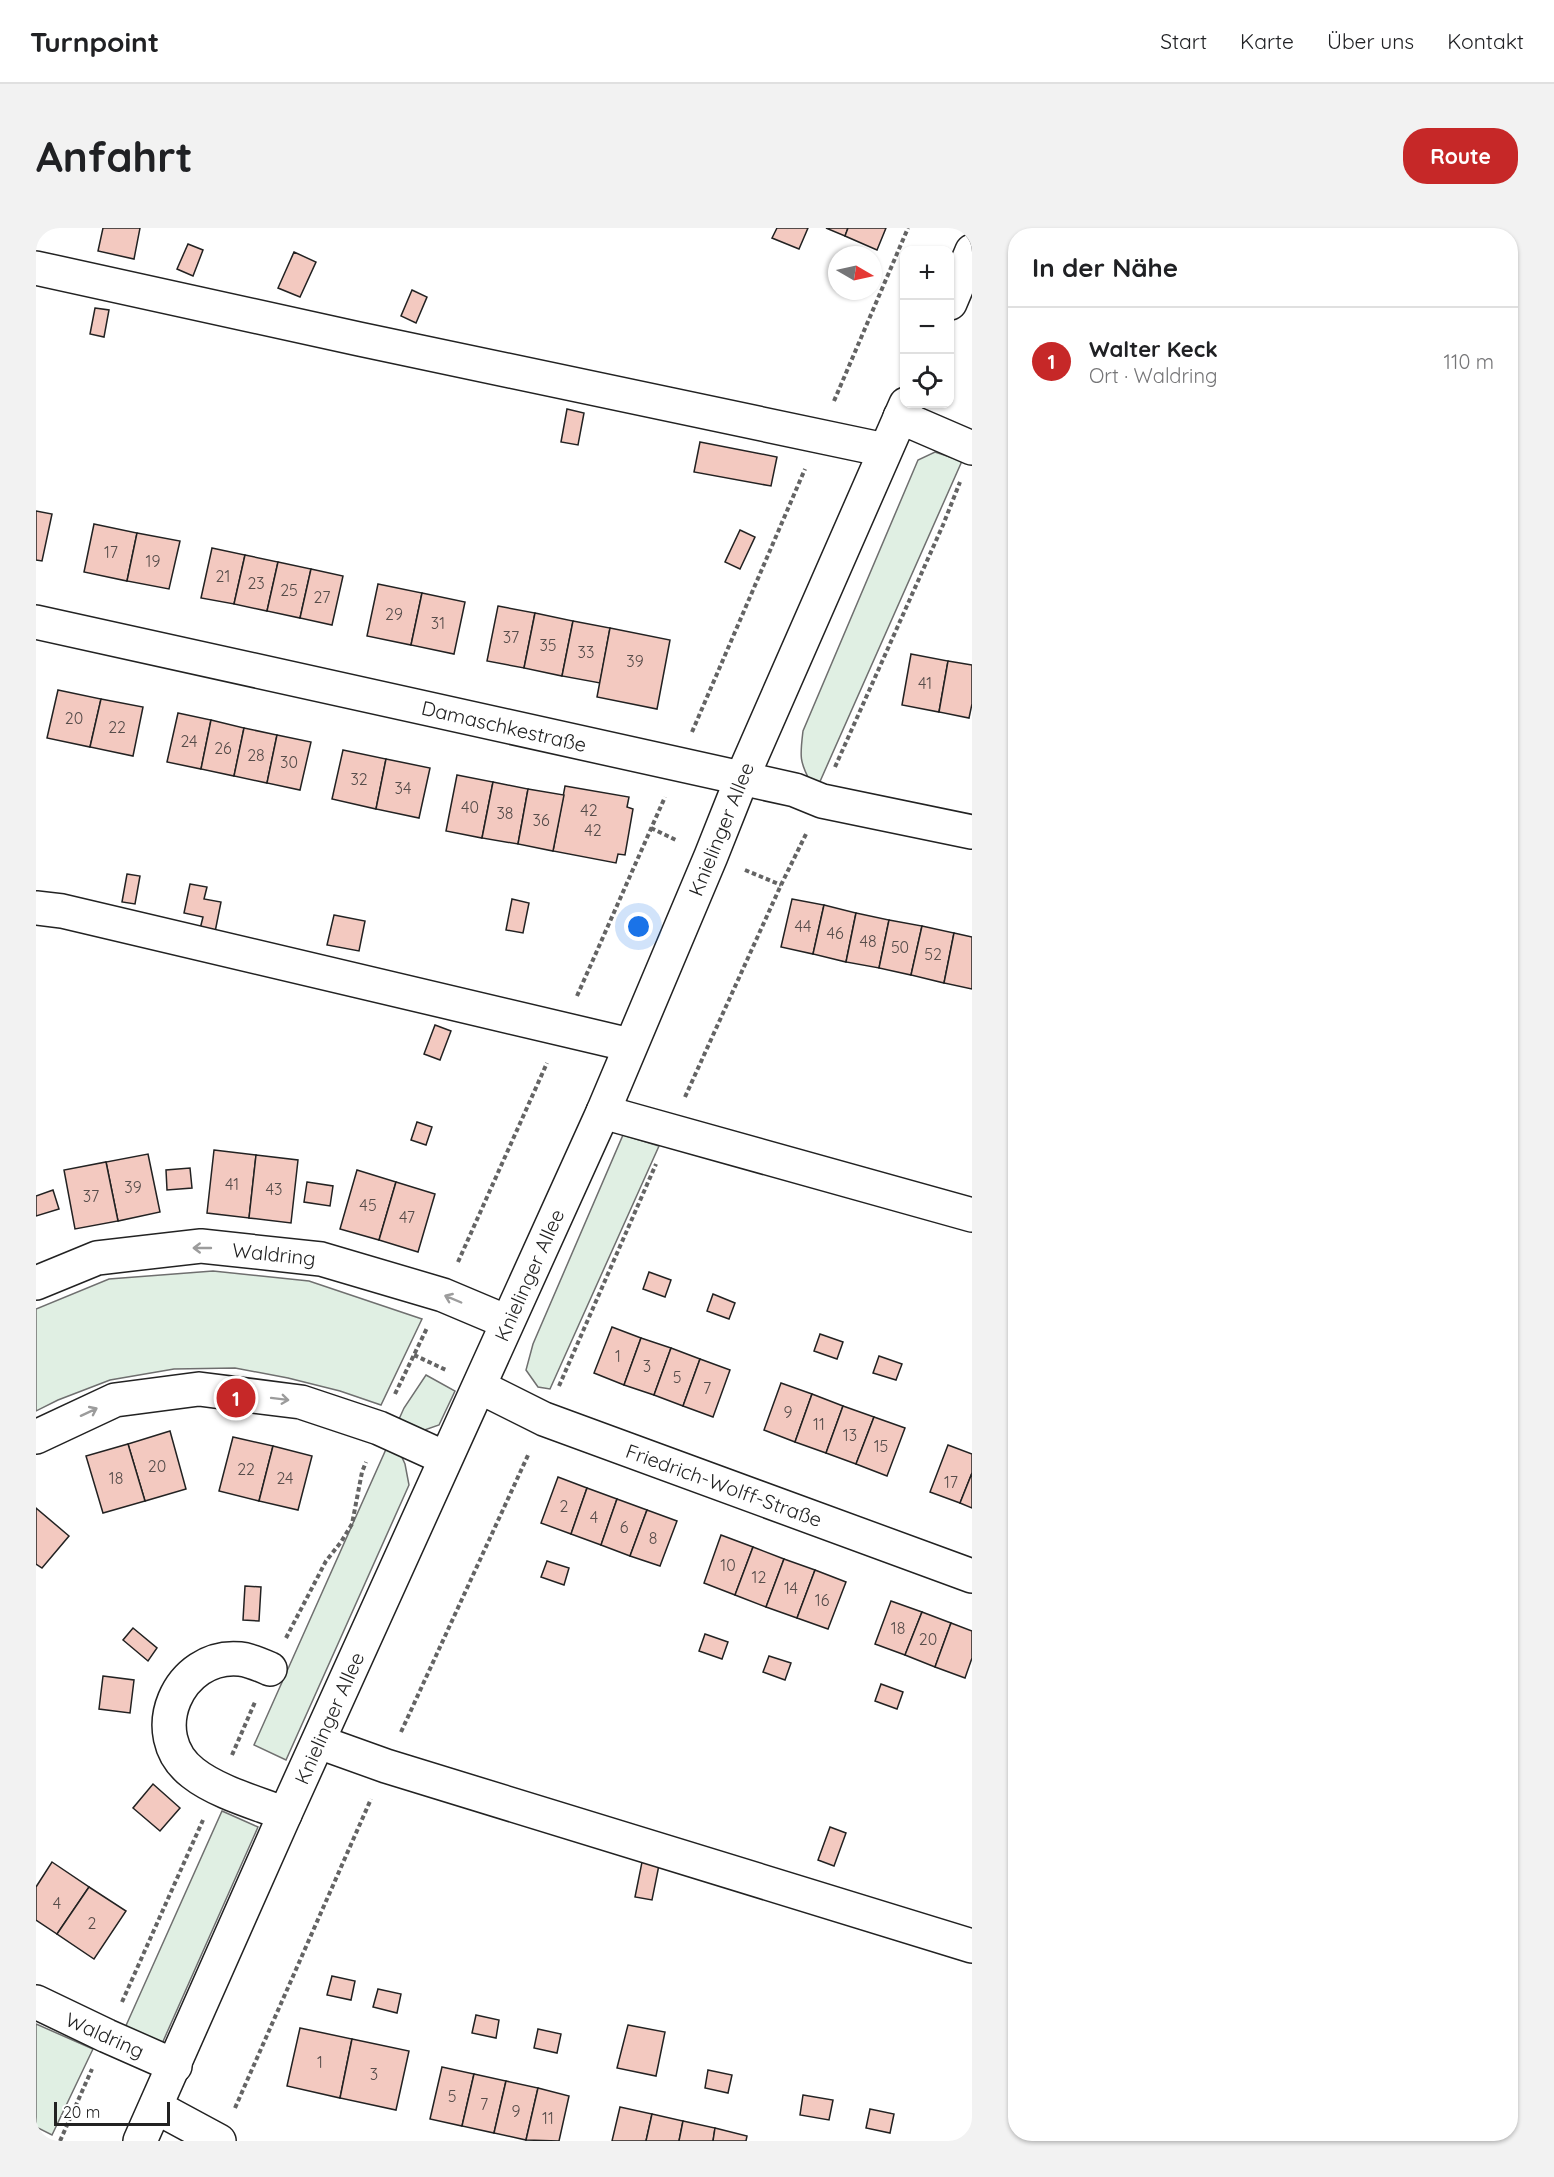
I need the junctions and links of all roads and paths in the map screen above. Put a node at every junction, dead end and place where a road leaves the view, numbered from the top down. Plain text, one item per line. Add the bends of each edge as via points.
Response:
1 (908, 228) edge
2 (969, 267) edge
3 (36, 268) edge
4 (952, 300) edge
5 (903, 410) edge
6 (818, 437) junction
7 (885, 450) junction
8 (968, 460) edge
9 (36, 622) edge
10 (678, 765) junction
11 (741, 778) junction
12 (822, 801) junction
13 (972, 832) edge
14 (36, 908) edge
15 (561, 1030) junction
16 (630, 1045) junction
17 (603, 1112) junction
18 (670, 1132) junction
19 (972, 1215) edge
20 (36, 1283) edge
21 (443, 1295) junction
22 (507, 1322) junction
23 (480, 1387) junction
24 (544, 1419) junction
25 (379, 1428) junction
26 (36, 1437) edge
27 (446, 1458) junction
28 (972, 1576) edge
29 (270, 1669) junction
30 (318, 1742) junction
31 (386, 1766) junction
32 (218, 1787) junction
33 (285, 1814) junction
34 (972, 1946) edge
35 (36, 2002) edge
36 (107, 2036) junction
37 (175, 2066) junction
38 (156, 2107) junction
39 (234, 2109) dead end
40 (60, 2141) edge
41 (140, 2141) edge
42 (219, 2141) edge

1 - 6 path
2 - 4 street
3 - 6 street
5 - 7 street, Knielinger Allee
5 - 8 street
6 - 7 street
6 - 10 path
7 - 11 street, Knielinger Allee
8 - 12 path
9 - 10 street, Damaschkestraße
10 - 11 street, Damaschkestraße
10 - 15 path
11 - 12 street, Damaschkestraße via 795,790
11 - 16 street, Knielinger Allee
12 - 13 street, Damaschkestraße
12 - 18 path
14 - 15 street
15 - 16 street
15 - 21 path
16 - 17 street, Knielinger Allee
17 - 18 street
17 - 22 street, Knielinger Allee
18 - 19 street
18 - 24 path
21 -> 20 street, Waldring via 321,1258 201,1246 97,1258
22 -> 21 street, Waldring
21 - 25 path
22 - 23 street, Knielinger Allee
23 - 24 street, Friedrich-Wolff-Straße
23 - 27 street, Knielinger Allee
24 - 28 street, Friedrich-Wolff-Straße
24 - 31 path
26 -> 25 street via 115,1400 199,1389 301,1402
25 - 27 street
25 - 29 path via 362,1472 352,1524 326,1561
27 - 30 street, Knielinger Allee
29 - 32 path
29 - 32 street via 240,1659 219,1660 201,1667 185,1680 174,1697 169,1716 170,1737 178,1757 192,1773
30 - 31 street
30 - 33 street, Knielinger Allee
31 - 34 street
31 - 39 path
32 - 33 street
32 - 36 path
33 - 37 street, Knielinger Allee
35 - 36 street, Waldring
36 - 37 street, Waldring
36 - 40 path
37 - 38 street, Knielinger Allee
38 - 41 street, Knielinger Allee
38 - 42 street

